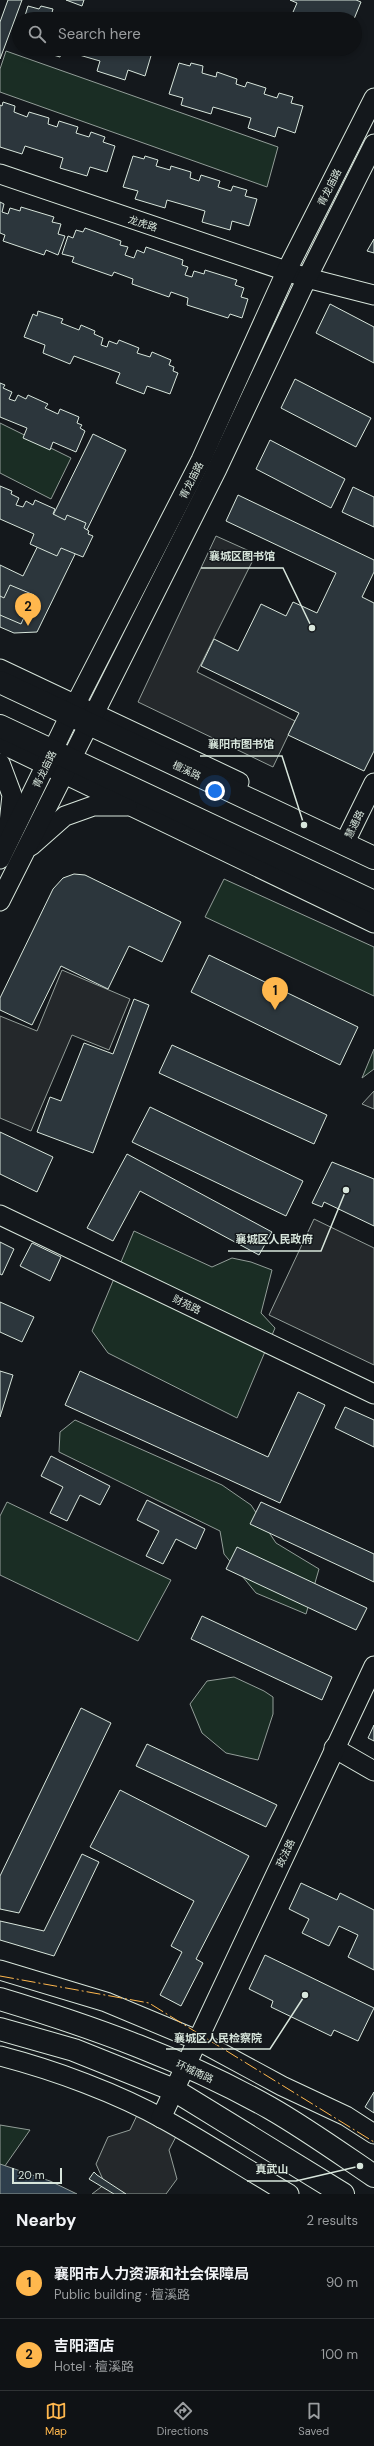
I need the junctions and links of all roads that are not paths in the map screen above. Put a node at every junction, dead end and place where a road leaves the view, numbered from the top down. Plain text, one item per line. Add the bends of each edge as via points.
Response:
1 (374, 98) edge
2 (374, 144) edge
3 (0, 174) edge
4 (287, 270) junction
5 (307, 278) junction
6 (374, 295) edge
7 (0, 669) edge
8 (0, 682) edge
9 (82, 714) junction
10 (0, 726) edge
11 (0, 743) edge
12 (58, 762) junction
13 (0, 763) edge
14 (374, 783) edge
15 (132, 806) junction
16 (347, 839) junction
17 (374, 846) edge
18 (25, 850) junction
19 (3, 852) edge
20 (374, 858) edge
21 (0, 901) edge
22 (374, 902) edge
23 (374, 923) edge
24 (0, 1214) edge
25 (374, 1394) edge
26 (374, 1666) edge
27 (334, 1748) junction
28 (374, 1771) edge
29 (0, 1970) edge
30 (0, 1999) edge
31 (0, 2029) edge
32 (197, 2040) junction
33 (0, 2056) edge
34 (186, 2065) junction
35 (174, 2090) junction
36 (161, 2118) junction
37 (374, 2134) edge
38 (374, 2176) edge
39 (289, 2194) edge
40 (343, 2194) edge

1 - 4 street, 青龙庙路
2 - 5 street, 青龙庙路
3 - 4 street, 龙虎路
4 - 5 street, 龙虎路
4 - 9 street, 青龙庙路
5 - 6 street, 龙虎路
5 - 9 street, 青龙庙路 via 217,469
7 - 9 street
8 - 9 main road, 檀溪路
9 - 12 street, 青龙庙路
9 - 16 main road, 檀溪路
10 - 12 main road
11 - 12 street
12 - 15 street
12 - 18 street, 青龙庙路
12 - 19 street, 青龙庙路
12 - 22 main road
13 - 19 street via 12,795
14 - 16 street, 慧通路
15 - 18 street via 93,806 65,816
15 - 23 street
16 - 17 street
16 - 20 main road, 檀溪路
18 - 21 street, 青龙庙路
24 - 25 street, 财苑路
26 - 27 street, 政法路
27 - 28 street
27 - 32 street, 政法路
29 - 32 street via 106,2002
30 - 34 main road, 环城南路 via 84,2025
31 - 35 main road via 74,2050
32 - 34 street, 政法路
32 - 37 street via 282,2086 346,2116
33 - 36 street via 25,2062 88,2085
34 - 35 street, 政法路
34 - 38 main road, 环城南路 via 270,2108
35 - 36 street, 政法路
35 - 40 main road
36 - 39 street

